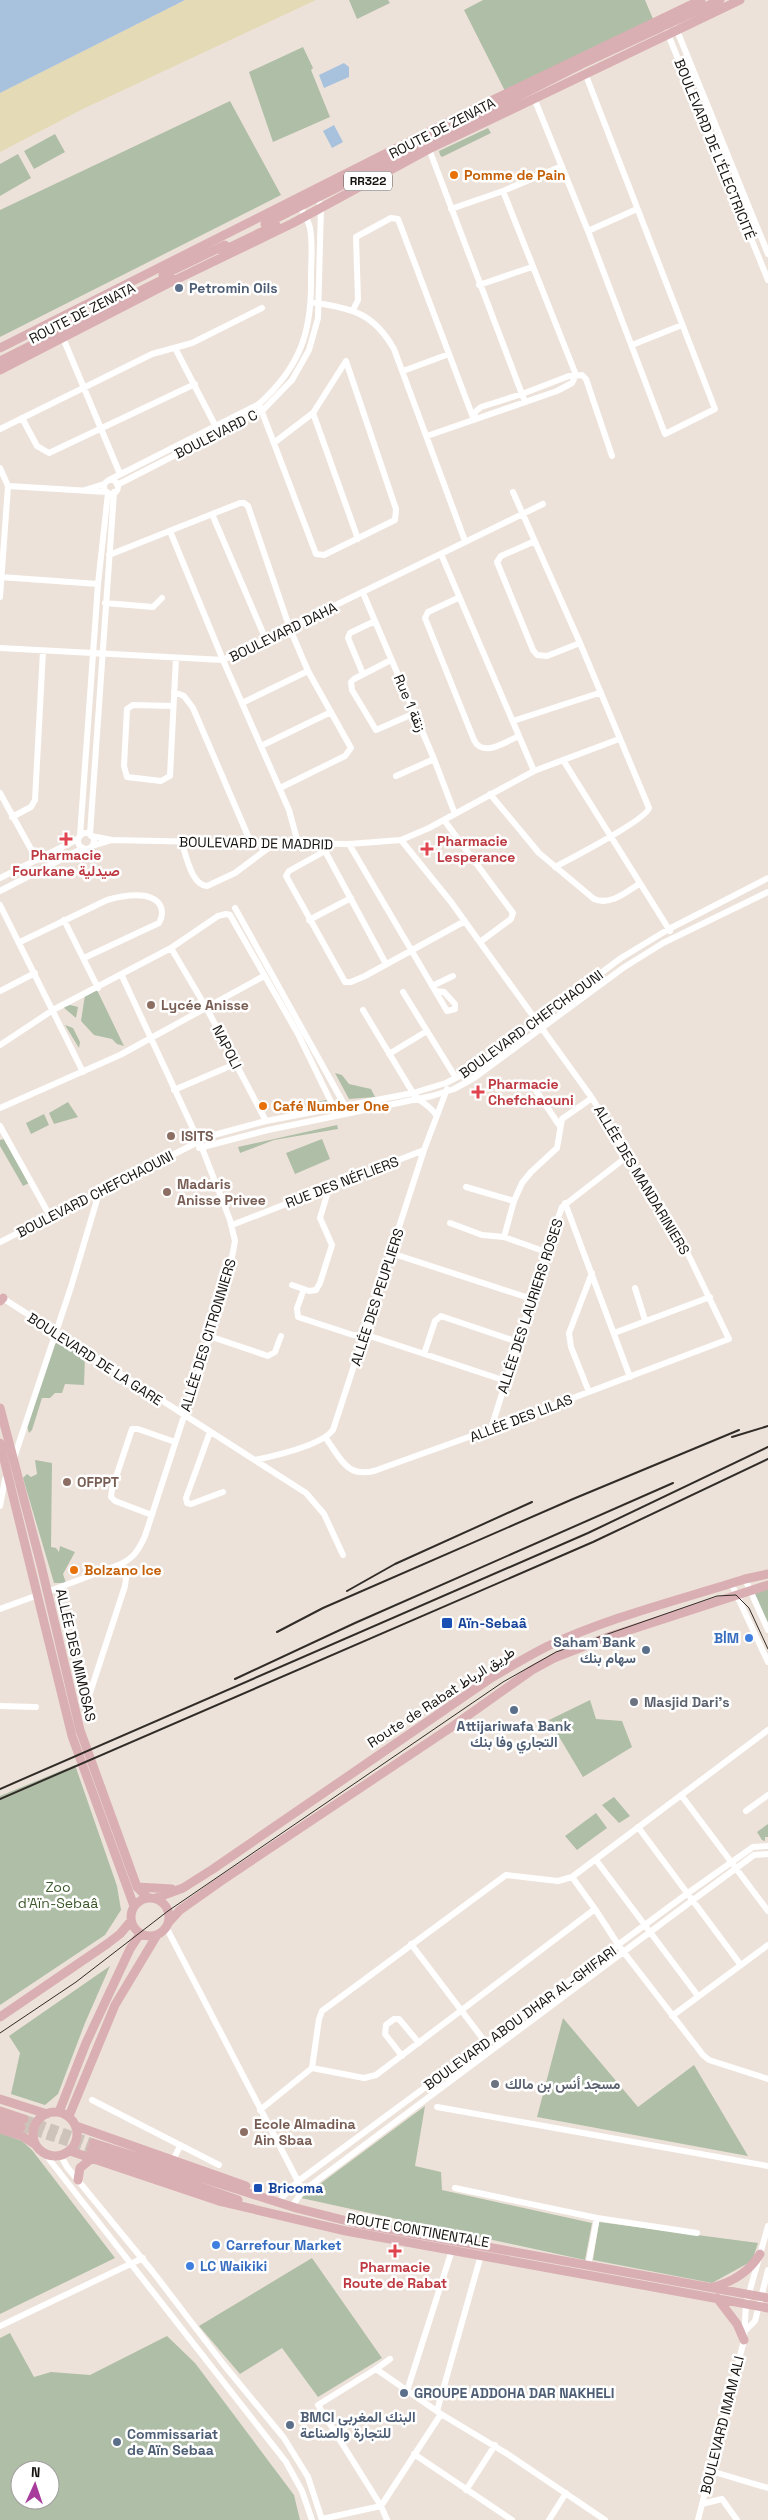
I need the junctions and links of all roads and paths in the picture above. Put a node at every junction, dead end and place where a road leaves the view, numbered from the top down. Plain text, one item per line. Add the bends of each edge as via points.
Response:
1 (701, 0) edge
2 (720, 0) edge
3 (732, 0) edge
4 (740, 0) edge
5 (674, 23) junction
6 (665, 27) junction
7 (585, 73) junction
8 (534, 98) junction
9 (429, 149) junction
10 (562, 166) junction
11 (504, 191) junction
12 (318, 199) junction
13 (301, 208) junction
14 (637, 209) junction
15 (451, 210) junction
16 (588, 231) junction
17 (768, 254) edge
18 (532, 266) junction
19 (768, 280) edge
20 (479, 285) junction
21 (312, 303) junction
22 (319, 304) junction
23 (262, 308) dead end
24 (353, 310) junction
25 (682, 325) junction
26 (63, 338) junction
27 (632, 345) junction
28 (0, 348) edge
29 (175, 348) junction
30 (449, 354) junction
31 (0, 356) edge
32 (0, 360) edge
33 (0, 370) edge
34 (403, 371) junction
35 (576, 375) junction
36 (194, 384) junction
37 (84, 386) junction
38 (522, 394) junction
39 (526, 402) junction
40 (259, 404) junction
41 (263, 410) junction
42 (312, 413) junction
43 (22, 418) junction
44 (474, 420) junction
45 (216, 427) junction
46 (0, 429) edge
47 (102, 429) junction
48 (427, 436) junction
49 (275, 442) junction
50 (612, 456) dead end
51 (0, 468) edge
52 (120, 474) junction
53 (107, 482) junction
54 (117, 485) junction
55 (8, 486) junction
56 (81, 491) junction
57 (109, 492) junction
58 (513, 492) dead end
59 (543, 504) dead end
60 (524, 513) junction
61 (212, 514) junction
62 (170, 531) junction
63 (358, 539) junction
64 (465, 541) junction
65 (535, 541) junction
66 (441, 554) junction
67 (109, 555) junction
68 (1, 577) edge
69 (98, 584) junction
70 (363, 593) junction
71 (0, 597) edge
72 (162, 598) dead end
73 (458, 598) junction
74 (105, 604) junction
75 (375, 621) junction
76 (290, 629) junction
77 (266, 640) junction
78 (580, 643) junction
79 (0, 648) edge
80 (43, 651) junction
81 (92, 653) junction
82 (101, 654) junction
83 (176, 658) junction
84 (223, 660) junction
85 (391, 660) junction
86 (308, 671) junction
87 (363, 674) junction
88 (174, 692) junction
89 (599, 694) junction
90 (242, 703) junction
91 (173, 706) junction
92 (331, 712) junction
93 (415, 713) junction
94 (514, 721) junction
95 (519, 736) junction
96 (619, 739) junction
97 (262, 746) junction
98 (434, 759) junction
99 (563, 760) junction
100 (534, 771) junction
101 (396, 776) dead end
102 (280, 788) junction
103 (0, 793) edge
104 (490, 794) junction
105 (455, 814) junction
106 (12, 817) junction
107 (444, 820) junction
108 (90, 835) junction
109 (610, 836) junction
110 (79, 837) junction
111 (112, 840) junction
112 (401, 840) junction
113 (181, 841) junction
114 (251, 842) junction
115 (276, 843) junction
116 (298, 843) junction
117 (312, 844) junction
118 (324, 844) junction
119 (349, 844) junction
120 (92, 846) junction
121 (83, 848) junction
122 (325, 851) junction
123 (314, 857) junction
124 (37, 860) junction
125 (555, 867) junction
126 (0, 878) edge
127 (768, 878) edge
128 (639, 884) junction
129 (0, 891) edge
130 (768, 892) edge
131 (351, 898) junction
132 (0, 904) edge
133 (235, 908) dead end
134 (64, 920) junction
135 (309, 920) junction
136 (465, 921) junction
137 (669, 929) junction
138 (674, 936) junction
139 (20, 942) junction
140 (480, 942) junction
141 (171, 948) junction
142 (411, 951) junction
143 (84, 958) junction
144 (386, 964) junction
145 (35, 973) junction
146 (122, 976) junction
147 (264, 976) junction
148 (453, 976) dead end
149 (98, 988) junction
150 (0, 991) edge
151 (403, 992) dead end
152 (207, 1009) junction
153 (53, 1010) junction
154 (363, 1010) dead end
155 (536, 1021) junction
156 (542, 1028) junction
157 (427, 1031) junction
158 (151, 1038) junction
159 (0, 1045) edge
160 (389, 1054) junction
161 (235, 1064) junction
162 (83, 1072) junction
163 (456, 1078) junction
164 (446, 1083) junction
165 (533, 1086) dead end
166 (174, 1090) junction
167 (447, 1091) junction
168 (415, 1096) junction
169 (592, 1098) junction
170 (345, 1106) junction
171 (0, 1108) edge
172 (334, 1108) junction
173 (436, 1115) junction
174 (266, 1121) junction
175 (559, 1125) junction
176 (0, 1126) edge
177 (199, 1141) junction
178 (190, 1147) junction
179 (202, 1148) junction
180 (424, 1150) junction
181 (628, 1155) junction
182 (466, 1187) dead end
183 (329, 1188) junction
184 (99, 1193) junction
185 (514, 1201) junction
186 (566, 1203) junction
187 (51, 1218) junction
188 (450, 1223) dead end
189 (232, 1225) junction
190 (504, 1237) junction
191 (0, 1242) edge
192 (546, 1252) junction
193 (391, 1253) junction
194 (592, 1273) junction
195 (292, 1285) dead end
196 (634, 1288) dead end
197 (304, 1289) junction
198 (710, 1297) junction
199 (1, 1299) edge
200 (532, 1299) junction
201 (646, 1320) junction
202 (56, 1333) junction
203 (614, 1333) junction
204 (209, 1336) junction
205 (282, 1336) dead end
206 (364, 1336) junction
207 (729, 1339) joint
208 (518, 1342) junction
209 (424, 1354) junction
210 (630, 1377) junction
211 (506, 1381) junction
212 (589, 1392) junction
213 (0, 1408) edge
214 (184, 1416) junction
215 (491, 1429) junction
216 (210, 1432) junction
217 (325, 1438) junction
218 (174, 1442) junction
219 (0, 1443) edge
220 (9, 1460) junction
221 (254, 1460) junction
222 (8, 1478) edge
223 (223, 1492) dead end
224 (0, 1506) edge
225 (152, 1515) junction
226 (343, 1555) dead end
227 (122, 1564) junction
228 (768, 1574) edge
229 (744, 1579) junction
230 (731, 1583) junction
231 (768, 1585) edge
232 (748, 1591) junction
233 (43, 1594) junction
234 (736, 1595) junction
235 (0, 1609) edge
236 (768, 1630) edge
237 (768, 1662) edge
238 (86, 1705) dead end
239 (0, 1706) edge
240 (36, 1707) dead end
241 (768, 1730) edge
242 (681, 1795) junction
243 (768, 1795) edge
244 (746, 1811) dead end
245 (638, 1828) junction
246 (768, 1846) edge
247 (768, 1854) edge
248 (596, 1860) junction
249 (731, 1862) junction
250 (736, 1869) junction
251 (572, 1877) junction
252 (137, 1887) junction
253 (183, 1888) junction
254 (688, 1893) junction
255 (152, 1898) junction
256 (693, 1900) junction
257 (134, 1906) junction
258 (596, 1909) junction
259 (768, 1911) edge
260 (131, 1921) junction
261 (168, 1924) junction
262 (646, 1926) junction
263 (650, 1932) junction
264 (140, 1934) junction
265 (157, 1935) junction
266 (411, 1944) junction
267 (768, 1944) edge
268 (621, 1949) junction
269 (740, 1964) junction
270 (698, 1996) junction
271 (461, 2011) junction
272 (672, 2016) junction
273 (0, 2017) edge
274 (419, 2043) junction
275 (486, 2043) junction
276 (492, 2050) junction
277 (402, 2056) junction
278 (312, 2068) junction
279 (768, 2079) edge
280 (0, 2100) edge
281 (92, 2100) dead end
282 (437, 2107) dead end
283 (260, 2110) junction
284 (0, 2111) edge
285 (59, 2112) junction
286 (47, 2114) junction
287 (69, 2116) junction
288 (0, 2120) edge
289 (76, 2126) junction
290 (0, 2128) edge
291 (36, 2145) junction
292 (180, 2146) junction
293 (92, 2150) junction
294 (70, 2151) junction
295 (44, 2154) junction
296 (61, 2156) junction
297 (173, 2160) junction
298 (219, 2165) dead end
299 (768, 2166) edge
300 (78, 2180) junction
301 (297, 2182) junction
302 (455, 2188) dead end
303 (303, 2191) junction
304 (275, 2201) junction
305 (292, 2206) junction
306 (597, 2218) junction
307 (768, 2226) edge
308 (697, 2233) dead end
309 (452, 2250) junction
310 (760, 2254) junction
311 (481, 2255) junction
312 (143, 2258) junction
313 (131, 2264) junction
314 (588, 2266) junction
315 (768, 2270) edge
316 (710, 2288) junction
317 (749, 2294) junction
318 (765, 2297) edge
319 (717, 2298) junction
320 (746, 2304) junction
321 (764, 2307) edge
322 (0, 2326) edge
323 (746, 2330) junction
324 (744, 2340) junction
325 (390, 2359) dead end
326 (376, 2370) junction
327 (407, 2391) junction
328 (439, 2412) junction
329 (495, 2445) junction
330 (414, 2454) junction
331 (711, 2471) junction
332 (768, 2488) edge
333 (466, 2490) junction
334 (566, 2493) junction
335 (702, 2504) junction
336 (381, 2506) junction
337 (322, 2519) edge
338 (312, 2520) edge
339 (387, 2520) edge
340 (512, 2520) edge
341 (549, 2520) edge
342 (605, 2520) edge
343 (698, 2520) edge
344 (737, 2520) edge

1 - 5 main road, ROUTE DE ZENATA / RR322
2 - 5 main road, ROUTE DE ZENATA / RR322
3 - 5 main road, ROUTE DE ZENATA / RR322
4 - 5 main road, ROUTE DE ZENATA / RR322
5 - 6 main road, ROUTE DE ZENATA / RR322
5 - 6 main road, ROUTE DE ZENATA / RR322
5 - 17 street, BOULEVARD DE L'ÉLECTRICITÉ
6 - 7 main road, ROUTE DE ZENATA / RR322
6 - 12 main road, ROUTE DE ZENATA / RR322
6 - 12 main road, ROUTE DE ZENATA / RR322 via 472,110
6 - 19 street, BOULEVARD DE L'ÉLECTRICITÉ
7 - 8 main road, ROUTE DE ZENATA / RR322
7 - 14 street
8 - 9 main road, ROUTE DE ZENATA / RR322
8 - 10 street
9 - 12 main road, ROUTE DE ZENATA / RR322
9 - 15 street
10 - 11 street
10 - 16 street
11 - 15 street
11 - 18 street
12 - 13 main road, ROUTE DE ZENATA / RR322
12 - 13 main road, ROUTE DE ZENATA / RR322
12 - 22 street, BOULEVARD C
13 - 21 street, BOULEVARD C via 310,228
13 - 26 main road, ROUTE DE ZENATA / RR322
13 - 28 main road, ROUTE DE ZENATA / RR322
13 - 31 main road, ROUTE DE ZENATA / RR322
13 - 32 main road, ROUTE DE ZENATA / RR322
14 - 16 street
14 - 25 street
15 - 20 street
16 - 27 street
18 - 20 street
18 - 35 street
20 - 38 street
21 - 22 street
21 - 40 street, BOULEVARD C via 299,354 276,388
22 - 24 street
22 - 41 street, BOULEVARD C via 314,334 303,364
23 - 29 street via 192,343
24 - 30 street via 358,300 356,237 391,218 398,219
24 - 34 street via 372,320 384,332
25 - 27 street
25 - 27 street via 715,409 665,434
26 - 33 main road, ROUTE DE ZENATA / RR322
26 - 37 street
29 - 36 street
29 - 37 street via 152,354
30 - 34 street
30 - 44 street
34 - 48 street
35 - 38 street
35 - 39 street via 565,387
35 - 50 street via 586,379
36 - 45 street
36 - 47 street
37 - 43 street
37 - 47 street
38 - 39 street
38 - 44 street via 481,407 475,412
39 - 44 street
40 - 41 street
40 - 45 street, BOULEVARD C
41 - 49 street
41 - 54 street, BOULEVARD C
42 - 49 street
42 - 63 street
42 - 63 street via 346,361 397,515 390,524
43 - 46 street
43 - 47 street via 37,446 49,453
44 - 48 street
45 - 52 street, BOULEVARD C
47 - 52 street
48 - 64 street
49 - 63 street via 316,554 324,555
51 - 55 street
52 - 53 street, BOULEVARD C
53 - 54 street via 114,481
53 - 56 street, BOULEVARD C
53 - 57 street
54 - 57 street
55 - 56 street
55 - 68 street
56 - 57 street
57 - 67 street
57 - 69 street
58 - 60 street
59 - 60 street, BOULEVARD DAHA
60 - 64 street, BOULEVARD DAHA
60 - 65 street
61 - 62 street
61 - 76 street via 240,503 248,506
61 - 77 street
62 - 67 street
62 - 84 street
64 - 66 street, BOULEVARD DAHA
65 - 78 street
65 - 78 street via 501,556 497,562 534,650 537,655 547,656
66 - 70 street, BOULEVARD DAHA
66 - 73 street
67 - 74 street
68 - 69 street
68 - 71 street
69 - 81 street
70 - 75 street, Rue 1 زنقة
70 - 76 street, BOULEVARD DAHA
72 - 74 street via 154,607
73 - 94 street
73 - 95 street via 428,612 425,618 474,740 485,749
74 - 82 street
75 - 85 street, Rue 1 زنقة
75 - 87 street via 348,638
76 - 77 street, BOULEVARD DAHA
76 - 86 street
77 - 84 street, BOULEVARD DAHA
78 - 89 street
79 - 80 street, BOULEVARD DAHA
80 - 81 street, BOULEVARD DAHA
80 - 106 street via 35,800 31,807
81 - 82 street, BOULEVARD DAHA
81 - 110 street
82 - 83 street, BOULEVARD DAHA
82 - 108 street
83 - 84 street, BOULEVARD DAHA
83 - 88 street
84 - 90 street
85 - 87 street
85 - 93 street, Rue 1 زنقة
86 - 90 street
86 - 92 street
87 - 93 street via 354,679 351,686 376,730
88 - 91 street
88 - 114 street via 184,696 193,708
89 - 94 street
89 - 96 street
90 - 97 street
91 - 91 street via 133,705 126,709 124,766 127,777 161,781 168,778
92 - 97 street
92 - 102 street via 350,742 350,753
93 - 98 street, Rue 1 زنقة
94 - 95 street
95 - 100 street
96 - 99 street, BOULEVARD DE MADRID
96 - 109 street via 649,808 645,816
97 - 102 street
98 - 101 street
98 - 105 street, Rue 1 زنقة
99 - 100 street, BOULEVARD DE MADRID
99 - 109 street
100 - 104 street, BOULEVARD DE MADRID
102 - 116 street
103 - 106 street
104 - 105 street, BOULEVARD DE MADRID
104 - 125 street via 532,845
105 - 107 street, BOULEVARD DE MADRID
106 - 124 street
107 - 112 street, BOULEVARD DE MADRID
107 - 140 street via 513,913 511,919
108 - 110 street
108 - 111 street, BOULEVARD DE MADRID
108 - 120 street
109 - 125 street
109 - 128 street
110 - 121 street
110 - 124 street
111 - 113 street, BOULEVARD DE MADRID
111 - 120 street, BOULEVARD DE MADRID
112 - 119 street, BOULEVARD DE MADRID
112 - 136 street
113 - 114 street, BOULEVARD DE MADRID
113 - 115 street via 196,880 203,886 235,873
114 - 115 street, BOULEVARD DE MADRID
115 - 116 street, BOULEVARD DE MADRID
116 - 117 street, BOULEVARD DE MADRID
117 - 118 street, BOULEVARD DE MADRID
117 - 123 street
118 - 119 street, BOULEVARD DE MADRID
118 - 122 street
119 - 142 street
120 - 121 street, BOULEVARD DE MADRID
121 - 129 street, BOULEVARD DE MADRID
122 - 123 street
122 - 131 street
123 - 135 street via 286,876
124 - 126 street
125 - 128 street via 601,902 616,898
127 - 137 street, BOULEVARD CHEFCHAOUNI
128 - 137 street
130 - 138 street, BOULEVARD CHEFCHAOUNI
131 - 135 street
131 - 144 street
132 - 139 street
133 - 170 street
134 - 139 street
134 - 143 street
134 - 143 street via 99,903 122,897 148,897 160,904 162,916 156,924
135 - 144 street via 345,982 354,981
136 - 140 street
136 - 142 street
137 - 138 street
137 - 155 street, BOULEVARD CHEFCHAOUNI via 621,958
138 - 156 street, BOULEVARD CHEFCHAOUNI
139 - 145 street
140 - 155 street
141 - 146 street
141 - 147 street via 218,916 227,914
141 - 152 street, NAPOLI
142 - 144 street
142 - 148 street via 434,989
143 - 149 street
145 - 150 street
145 - 153 street
146 - 149 street
146 - 158 street, ALLÉE DES CITRONNIERS
147 - 152 street
147 - 172 street via 298,1034
149 - 153 street
151 - 157 street
152 - 158 street
152 - 161 street, NAPOLI
153 - 159 street
153 - 162 street
154 - 160 street
155 - 156 street
155 - 163 street, BOULEVARD CHEFCHAOUNI
156 - 167 street, BOULEVARD CHEFCHAOUNI via 470,1081
156 - 169 street, ALLÉE DES MANDARINIERS
157 - 160 street
157 - 163 street
158 - 162 street
158 - 166 street, ALLÉE DES CITRONNIERS
160 - 168 street
161 - 166 street
161 - 174 street, NAPOLI
162 - 171 street
163 - 164 street, BOULEVARD CHEFCHAOUNI
164 - 167 street
164 - 168 street, BOULEVARD CHEFCHAOUNI
165 - 175 street
166 - 177 street, ALLÉE DES CITRONNIERS
167 - 168 street, BOULEVARD CHEFCHAOUNI
167 - 173 street, ALLÉE DES PEUPLIERS
168 - 170 street, BOULEVARD CHEFCHAOUNI
168 - 173 street
168 - 179 street, BOULEVARD CHEFCHAOUNI
169 - 175 street via 565,1116
169 - 181 street, ALLÉE DES MANDARINIERS
170 - 172 street, BOULEVARD CHEFCHAOUNI
172 - 174 street, BOULEVARD CHEFCHAOUNI
173 - 180 street, ALLÉE DES PEUPLIERS
174 - 177 street, BOULEVARD CHEFCHAOUNI
175 - 185 street via 557,1148 526,1177
176 - 187 street
177 - 178 street, BOULEVARD CHEFCHAOUNI
177 - 179 street, ALLÉE DES CITRONNIERS
178 - 179 street, BOULEVARD CHEFCHAOUNI
178 - 184 street, BOULEVARD CHEFCHAOUNI
179 - 189 street, ALLÉE DES CITRONNIERS
180 - 183 street, RUE DES NÉFLIERS
180 - 193 street, ALLÉE DES PEUPLIERS
181 - 186 street, ALLÉE DES LAURIERS ROSES
181 - 198 street, ALLÉE DES MANDARINIERS
182 - 185 street
183 - 189 street, RUE DES NÉFLIERS
183 - 197 street via 320,1218 331,1240 331,1248 317,1288 314,1291
184 - 187 street, BOULEVARD CHEFCHAOUNI
184 - 202 street
185 - 190 street
186 - 192 street, ALLÉE DES LAURIERS ROSES
186 - 194 street
187 - 191 street, BOULEVARD CHEFCHAOUNI
188 - 190 street via 482,1235
189 - 204 street, ALLÉE DES CITRONNIERS via 233,1256
190 - 192 street
192 - 200 street, ALLÉE DES LAURIERS ROSES
193 - 200 street
193 - 206 street, ALLÉE DES PEUPLIERS
194 - 203 street
194 - 212 street via 569,1333 571,1347
195 - 197 street
196 - 201 street
197 - 206 street via 296,1308 298,1317
198 - 201 street
198 - 207 street, ALLÉE DES MANDARINIERS
199 - 202 street, BOULEVARD DE LA GARE
200 - 208 street, ALLÉE DES LAURIERS ROSES
201 - 203 street
202 - 214 street, BOULEVARD DE LA GARE
202 - 220 street
203 - 210 street
204 - 205 street via 271,1356
204 - 214 street, ALLÉE DES CITRONNIERS
206 - 209 street
206 - 217 street, ALLÉE DES PEUPLIERS via 336,1425
207 - 210 street, ALLÉE DES LILAS
208 - 209 street via 441,1316 435,1321
208 - 211 street, ALLÉE DES LAURIERS ROSES
209 - 211 street
210 - 212 street, ALLÉE DES LILAS
211 - 215 street, ALLÉE DES LAURIERS ROSES
212 - 215 street, ALLÉE DES LILAS
213 - 220 main road, ALLÉE DES MIMOSAS
214 - 216 street, BOULEVARD DE LA GARE
214 - 218 street, ALLÉE DES CITRONNIERS
215 - 217 street, ALLÉE DES LILAS via 366,1473 348,1468
216 - 221 street, BOULEVARD DE LA GARE
216 - 223 street via 186,1498 191,1504
217 - 221 street
218 - 225 street, ALLÉE DES CITRONNIERS
218 - 225 street via 132,1429 112,1489 111,1497 115,1502
219 - 220 main road, ALLÉE DES MIMOSAS
220 - 222 main road, ALLÉE DES MIMOSAS
221 - 226 street, BOULEVARD DE LA GARE via 312,1497 324,1514
222 - 224 street
222 - 233 main road, ALLÉE DES MIMOSAS
225 - 227 street, ALLÉE DES CITRONNIERS via 132,1559
227 - 233 street
227 - 238 street via 125,1586
228 - 229 main road, Route de Rabat طريق الرباط
229 - 230 main road, Route de Rabat طريق الرباط
229 - 232 street
230 - 234 street
230 - 253 main road, Route de Rabat طريق الرباط via 601,1625 526,1658 491,1678
231 - 232 main road, Route de Rabat طريق الرباط
232 - 234 main road, Route de Rabat طريق الرباط
232 - 236 street
233 - 235 street
233 - 252 main road, ALLÉE DES MIMOSAS via 80,1730
233 - 257 main road, ALLÉE DES MIMOSAS via 72,1736
234 - 237 street
234 - 261 main road, Route de Rabat طريق الرباط via 605,1638 532,1670 221,1881 180,1910
239 - 240 street
241 - 242 street
242 - 245 street
242 - 249 street
243 - 244 street
245 - 248 street
245 - 254 street
246 - 249 street, BOULEVARD ABOU DHAR AL-GHIFARI via 753,1847
247 - 250 street, BOULEVARD ABOU DHAR AL-GHIFARI via 758,1853
248 - 251 street
248 - 262 street
249 - 250 street
249 - 254 street, BOULEVARD ABOU DHAR AL-GHIFARI
250 - 256 street, BOULEVARD ABOU DHAR AL-GHIFARI
250 - 259 street
251 - 258 street
251 - 266 street via 558,1881 506,1875
252 - 253 main road
252 - 255 main road, ALLÉE DES MIMOSAS
253 - 255 main road, Route de Rabat طريق الرباط
254 - 256 street
254 - 262 street, BOULEVARD ABOU DHAR AL-GHIFARI
255 - 257 main road via 140,1900
255 - 261 main road via 167,1908
256 - 263 street, BOULEVARD ABOU DHAR AL-GHIFARI
256 - 269 street
257 - 260 main road
258 - 268 street
258 - 271 street
260 - 264 main road
260 - 273 main road via 107,1944
261 - 265 main road
261 - 283 street
262 - 263 street
262 - 268 street, BOULEVARD ABOU DHAR AL-GHIFARI
263 - 268 street, BOULEVARD ABOU DHAR AL-GHIFARI
263 - 270 street
264 - 265 main road
264 - 285 main road via 86,2043
265 - 287 main road via 115,2005
266 - 271 street
266 - 278 street via 322,2011
267 - 269 street
268 - 272 street
268 - 275 street, BOULEVARD ABOU DHAR AL-GHIFARI
268 - 276 street, BOULEVARD ABOU DHAR AL-GHIFARI
269 - 270 street
270 - 272 street
271 - 274 street
271 - 275 street
272 - 279 street via 709,2060
274 - 277 street
274 - 277 street via 401,2020 392,2020 384,2027 384,2032
275 - 276 street
275 - 301 street, BOULEVARD ABOU DHAR AL-GHIFARI
276 - 303 street, BOULEVARD ABOU DHAR AL-GHIFARI
277 - 278 street via 370,2078
278 - 283 street
280 - 286 main road
281 - 292 street
282 - 299 street
283 - 301 street
284 - 288 main road via 22,2123
285 - 286 main road
285 - 287 main road
286 - 291 main road via 36,2124 33,2135
287 - 289 main road
289 - 294 main road via 77,2140
289 - 297 main road, ROUTE CONTINENTALE
290 - 291 main road
291 - 295 main road
292 - 297 street
292 - 298 street
293 - 294 main road, ROUTE CONTINENTALE
293 - 300 main road via 80,2168
293 - 304 main road, ROUTE CONTINENTALE
293 - 309 main road, ROUTE CONTINENTALE via 219,2200 346,2231
294 - 296 main road
295 - 296 main road
295 - 313 street
296 - 300 street
297 - 304 main road, ROUTE CONTINENTALE via 251,2188
300 - 312 street
301 - 303 street
301 - 304 street, BOULEVARD ABOU DHAR AL-GHIFARI
302 - 306 street
303 - 305 street, BOULEVARD ABOU DHAR AL-GHIFARI
304 - 305 main road, ROUTE CONTINENTALE
305 - 314 main road, ROUTE CONTINENTALE via 355,2223
306 - 308 street
306 - 314 street
307 - 310 street
309 - 311 main road, ROUTE CONTINENTALE
309 - 327 street
310 - 316 main road via 743,2274
310 - 317 street
311 - 319 main road, ROUTE CONTINENTALE
311 - 328 street
312 - 313 street
312 - 337 street via 295,2454 308,2477
313 - 322 street
313 - 338 street via 286,2462 302,2491
314 - 316 main road, ROUTE CONTINENTALE
315 - 318 street
316 - 317 main road, ROUTE CONTINENTALE
317 - 318 main road, ROUTE CONTINENTALE
317 - 320 street
318 - 321 street
319 - 320 main road, ROUTE CONTINENTALE
319 - 324 main road via 737,2324
320 - 321 main road, ROUTE CONTINENTALE
320 - 323 street
321 - 323 street
323 - 324 street, BOULEVARD IMAM ALI
324 - 331 street, BOULEVARD IMAM ALI
325 - 326 street
326 - 327 street
326 - 336 street via 318,2405
327 - 328 street
328 - 329 street
328 - 330 street
329 - 333 street
329 - 334 street
330 - 333 street
330 - 336 street
331 - 332 street
331 - 335 street, BOULEVARD IMAM ALI
333 - 340 street
334 - 341 street
334 - 342 street
335 - 343 street, BOULEVARD IMAM ALI
335 - 344 street via 722,2499
336 - 337 street
336 - 339 street

